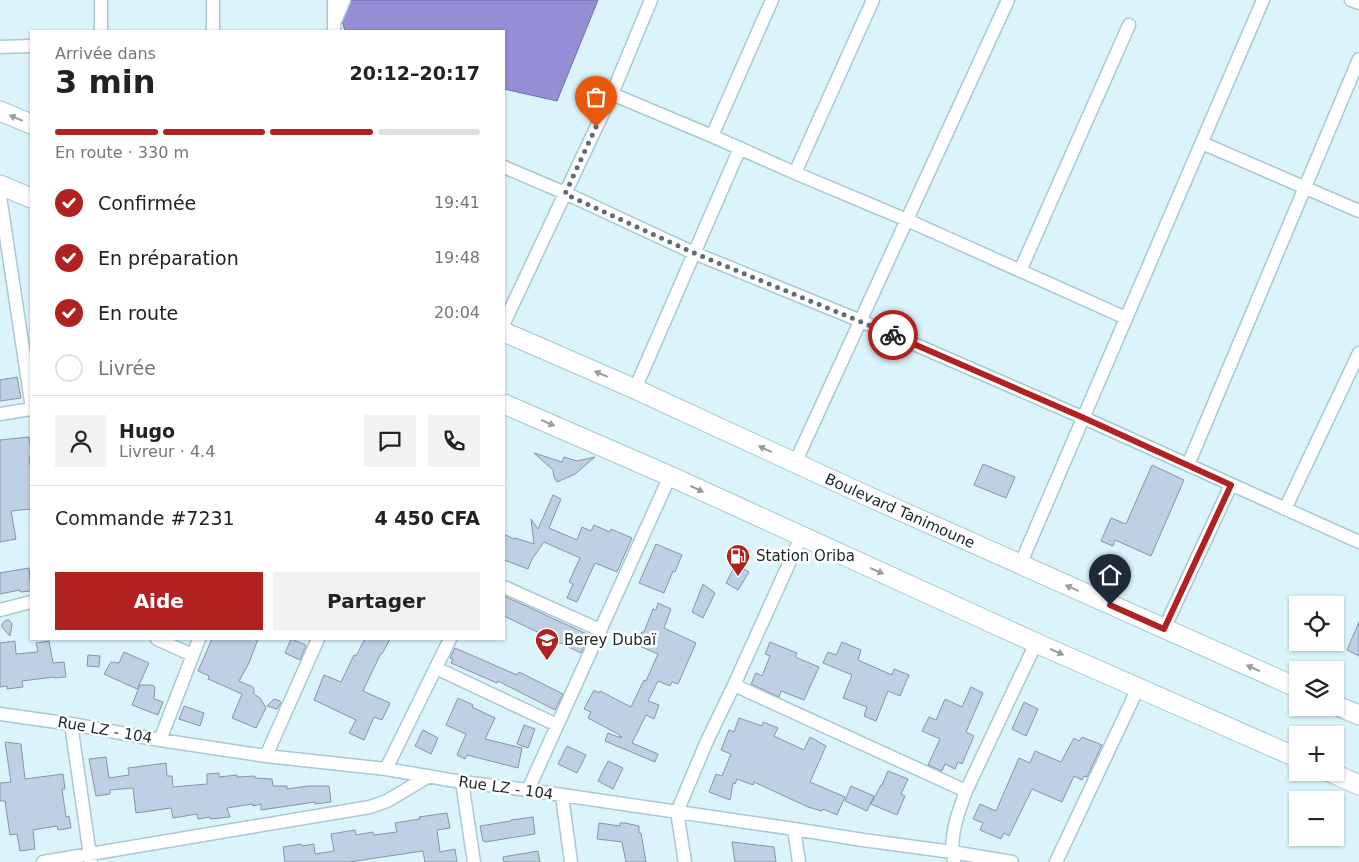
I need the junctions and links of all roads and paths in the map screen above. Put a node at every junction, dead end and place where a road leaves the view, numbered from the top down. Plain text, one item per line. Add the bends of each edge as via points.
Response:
1 (101, 0) edge
2 (213, 0) edge
3 (334, 0) edge
4 (344, 0) edge
5 (651, 0) edge
6 (772, 0) edge
7 (873, 0) edge
8 (1008, 0) edge
9 (1263, 0) edge
10 (1351, 0) edge
11 (1359, 3) edge
12 (1129, 24) dead end
13 (334, 27) edge
14 (101, 30) edge
15 (213, 30) edge
16 (30, 46) edge
17 (0, 47) edge
18 (1359, 59) edge
19 (612, 94) junction
20 (0, 111) edge
21 (30, 124) edge
22 (712, 136) junction
23 (1202, 143) junction
24 (740, 148) junction
25 (505, 167) edge
26 (795, 173) junction
27 (0, 184) edge
28 (1305, 187) junction
29 (565, 194) junction
30 (0, 196) edge
31 (30, 198) edge
32 (1359, 211) edge
33 (907, 220) junction
34 (694, 253) junction
35 (1020, 271) junction
36 (1126, 318) junction
37 (505, 321) edge
38 (861, 321) junction
39 (505, 332) edge
40 (1359, 353) edge
41 (29, 371) edge
42 (30, 386) edge
43 (636, 389) junction
44 (505, 404) edge
45 (30, 409) edge
46 (0, 414) edge
47 (1084, 418) junction
48 (795, 463) junction
49 (1188, 465) junction
50 (670, 476) junction
51 (1231, 485) junction
52 (1285, 509) junction
53 (801, 537) junction
54 (1359, 542) edge
55 (1020, 565) junction
56 (505, 587) edge
57 (30, 602) edge
58 (0, 610) edge
59 (1164, 629) junction
60 (600, 630) junction
61 (159, 640) edge
62 (199, 640) edge
63 (318, 640) edge
64 (450, 640) edge
65 (1036, 643) junction
66 (192, 655) junction
67 (436, 668) junction
68 (1289, 684) edge
69 (734, 685) junction
70 (1138, 688) junction
71 (1344, 709) edge
72 (0, 714) edge
73 (1359, 716) edge
74 (71, 724) junction
75 (557, 725) junction
76 (160, 740) junction
77 (1289, 754) edge
78 (266, 756) junction
79 (386, 769) junction
80 (429, 776) junction
81 (1344, 778) edge
82 (462, 782) junction
83 (1359, 785) edge
84 (528, 790) junction
85 (966, 791) junction
86 (562, 796) junction
87 (677, 812) junction
88 (794, 829) junction
89 (953, 857) edge
90 (90, 858) edge
91 (43, 862) edge
92 (474, 862) edge
93 (572, 862) edge
94 (685, 862) edge
95 (799, 862) edge
96 (1012, 862) edge
97 (1056, 862) edge

1 - 14 street
2 - 15 street
3 - 13 street
4 - 13 street
5 - 19 street
6 - 22 street
7 - 26 street
8 - 33 street
9 - 23 street
10 - 11 street
12 - 35 street
16 - 17 street
18 - 28 street
19 - 22 street
19 - 29 street
21 -> 20 main road
22 - 24 street
23 - 28 street
23 - 36 street
24 - 26 street
24 - 34 street
25 - 29 street
26 - 33 street
27 - 31 main road
28 - 32 street
28 - 49 street
29 - 34 street
29 - 37 street
30 - 41 street
33 - 35 street
33 - 38 street
34 - 38 street
34 - 43 street
35 - 36 street
36 - 47 street
38 - 47 street
38 - 48 street
43 -> 39 main road, Boulevard Tanimoune
40 - 52 street
41 - 42 street
48 -> 43 main road, Boulevard Tanimoune
44 -> 50 main road
45 - 46 street
47 - 49 street
47 - 55 street
48 - 55 main road, Boulevard Tanimoune
49 - 51 street
50 -> 53 main road
50 - 60 street
51 - 52 street
51 - 59 street
52 - 54 street
53 -> 65 main road
53 - 69 street
59 -> 55 main road, Boulevard Tanimoune
56 - 60 street
57 - 58 street
68 -> 59 main road, Boulevard Tanimoune
60 - 75 street
61 - 66 street
62 - 66 street
63 - 78 street
64 - 67 street
65 -> 70 main road
65 - 85 street
66 - 76 street
67 - 75 street
67 - 79 street
69 - 85 street
69 - 87 street
70 - 77 main road
70 - 97 street
71 - 73 main road
72 - 74 street, Rue LZ - 104
74 - 76 street, Rue LZ - 104
74 - 90 street
75 - 84 street
76 - 78 street, Rue LZ - 104
78 - 79 street, Rue LZ - 104
79 - 80 street, Rue LZ - 104
80 - 82 street, Rue LZ - 104
80 - 90 street via 387,801 370,807
81 - 83 main road
82 - 84 street, Rue LZ - 104
82 - 92 street
84 - 86 street, Rue LZ - 104
85 - 89 street via 953,834
86 - 87 street, Rue LZ - 104
86 - 93 street
87 - 88 street, Rue LZ - 104
87 - 94 street
88 - 89 street, Rue LZ - 104
88 - 95 street
89 - 96 street, Rue LZ - 104
90 - 91 street

